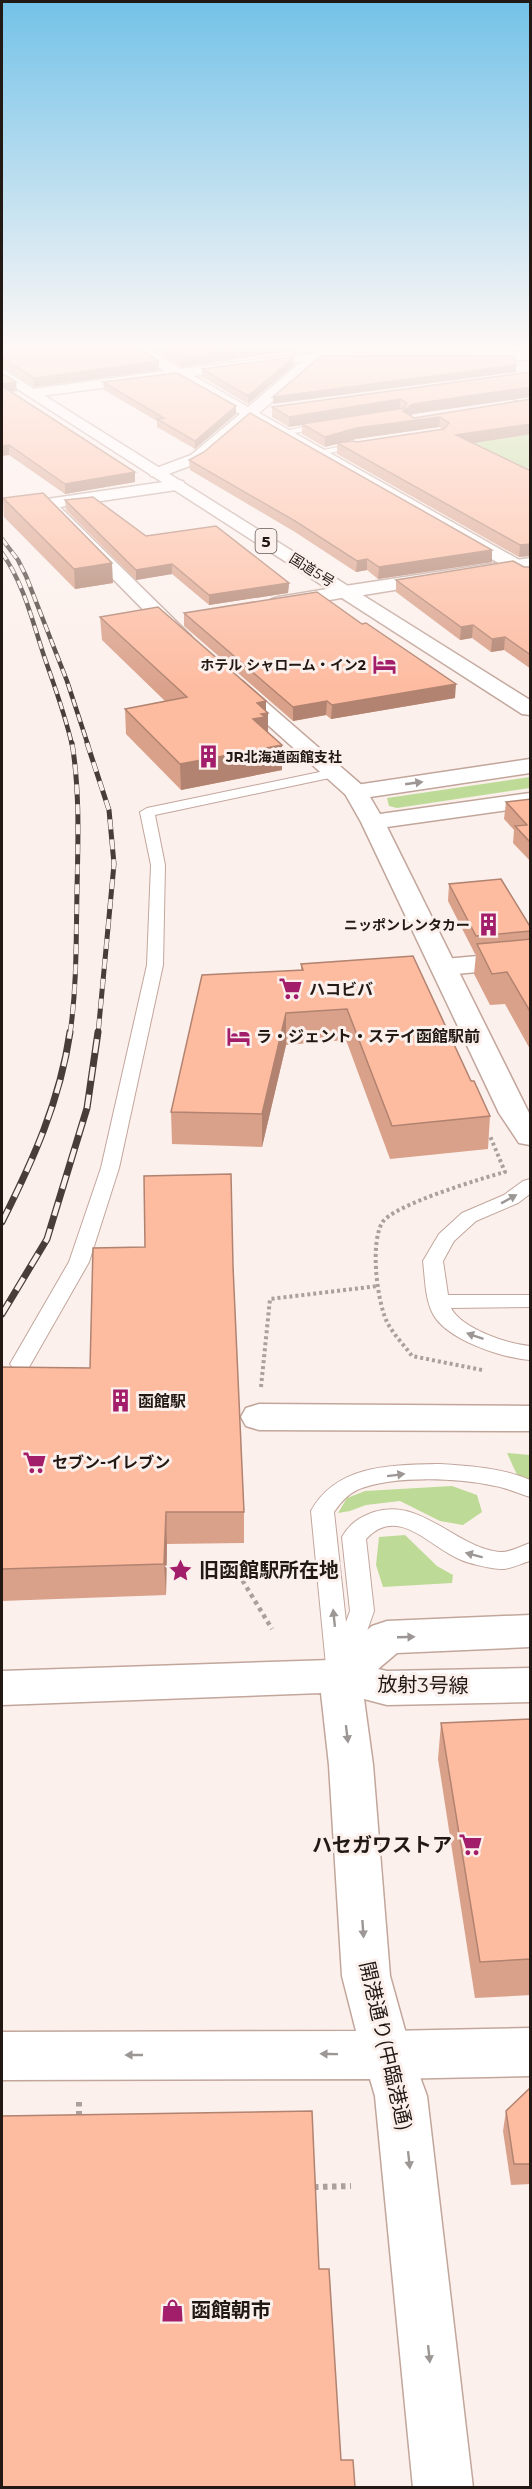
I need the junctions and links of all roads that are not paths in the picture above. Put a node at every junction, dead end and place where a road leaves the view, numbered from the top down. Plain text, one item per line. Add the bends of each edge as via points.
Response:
1 (136, 459) edge
2 (194, 459) edge
3 (333, 459) edge
4 (157, 473) junction
5 (177, 485) junction
6 (526, 567) edge
7 (345, 592) junction
8 (266, 605) edge
9 (186, 618) edge
10 (163, 621) junction
11 (195, 650) edge
12 (219, 670) edge
13 (531, 709) edge
14 (531, 766) edge
15 (334, 773) junction
16 (356, 792) junction
17 (531, 800) edge
18 (373, 822) junction
19 (531, 959) edge
20 (445, 967) junction
21 (531, 1136) edge
22 (531, 1185) edge
23 (531, 1301) edge
24 (439, 1302) junction
25 (531, 1353) edge
26 (21, 1364) dead end
27 (259, 1417) road end
28 (531, 1419) edge
29 (531, 1489) edge
30 (531, 1552) edge
31 (531, 1631) edge
32 (340, 1676) junction
33 (531, 1685) edge
34 (2, 1688) edge
35 (531, 2052) edge
36 (387, 2055) junction
37 (2, 2056) edge
38 (443, 2487) edge

1 - 4 main road, 国道5号 / 5
2 - 4 main road
3 - 6 main road
4 - 5 main road, 国道5号 / 5
5 - 7 main road, 国道5号 / 5
5 - 10 main road via 47,504
6 - 7 main road
7 - 8 main road
7 - 13 main road, 国道5号 / 5
9 - 10 main road
10 - 11 main road
12 - 15 main road
16 -> 14 main road
15 - 16 main road
15 - 26 lane via 147,812 158,865 155,965 110,1168 79,1262
16 - 18 main road
17 - 18 main road
18 - 20 main road
19 - 20 main road
20 - 21 main road via 514,1113
24 -> 22 lane via 433,1261 446,1239 469,1218
23 - 24 lane
25 -> 24 lane via 464,1332 452,1325
27 - 28 main road
32 -> 29 lane via 322,1511 332,1496 367,1479 417,1473 483,1474 520,1482
30 -> 32 lane via 502,1561 467,1554 407,1519 388,1516 367,1523 354,1537 362,1611
32 -> 31 main road, 放射3号線 via 387,1637
32 - 33 main road, 放射3号線 via 387,1688
32 - 34 main road
32 -> 36 main road, 開港通り(中臨港通) via 351,1765 366,1976
35 - 36 main road
36 -> 37 main road
36 -> 38 main road, 開港通り(中臨港通) via 401,2096 408,2146

